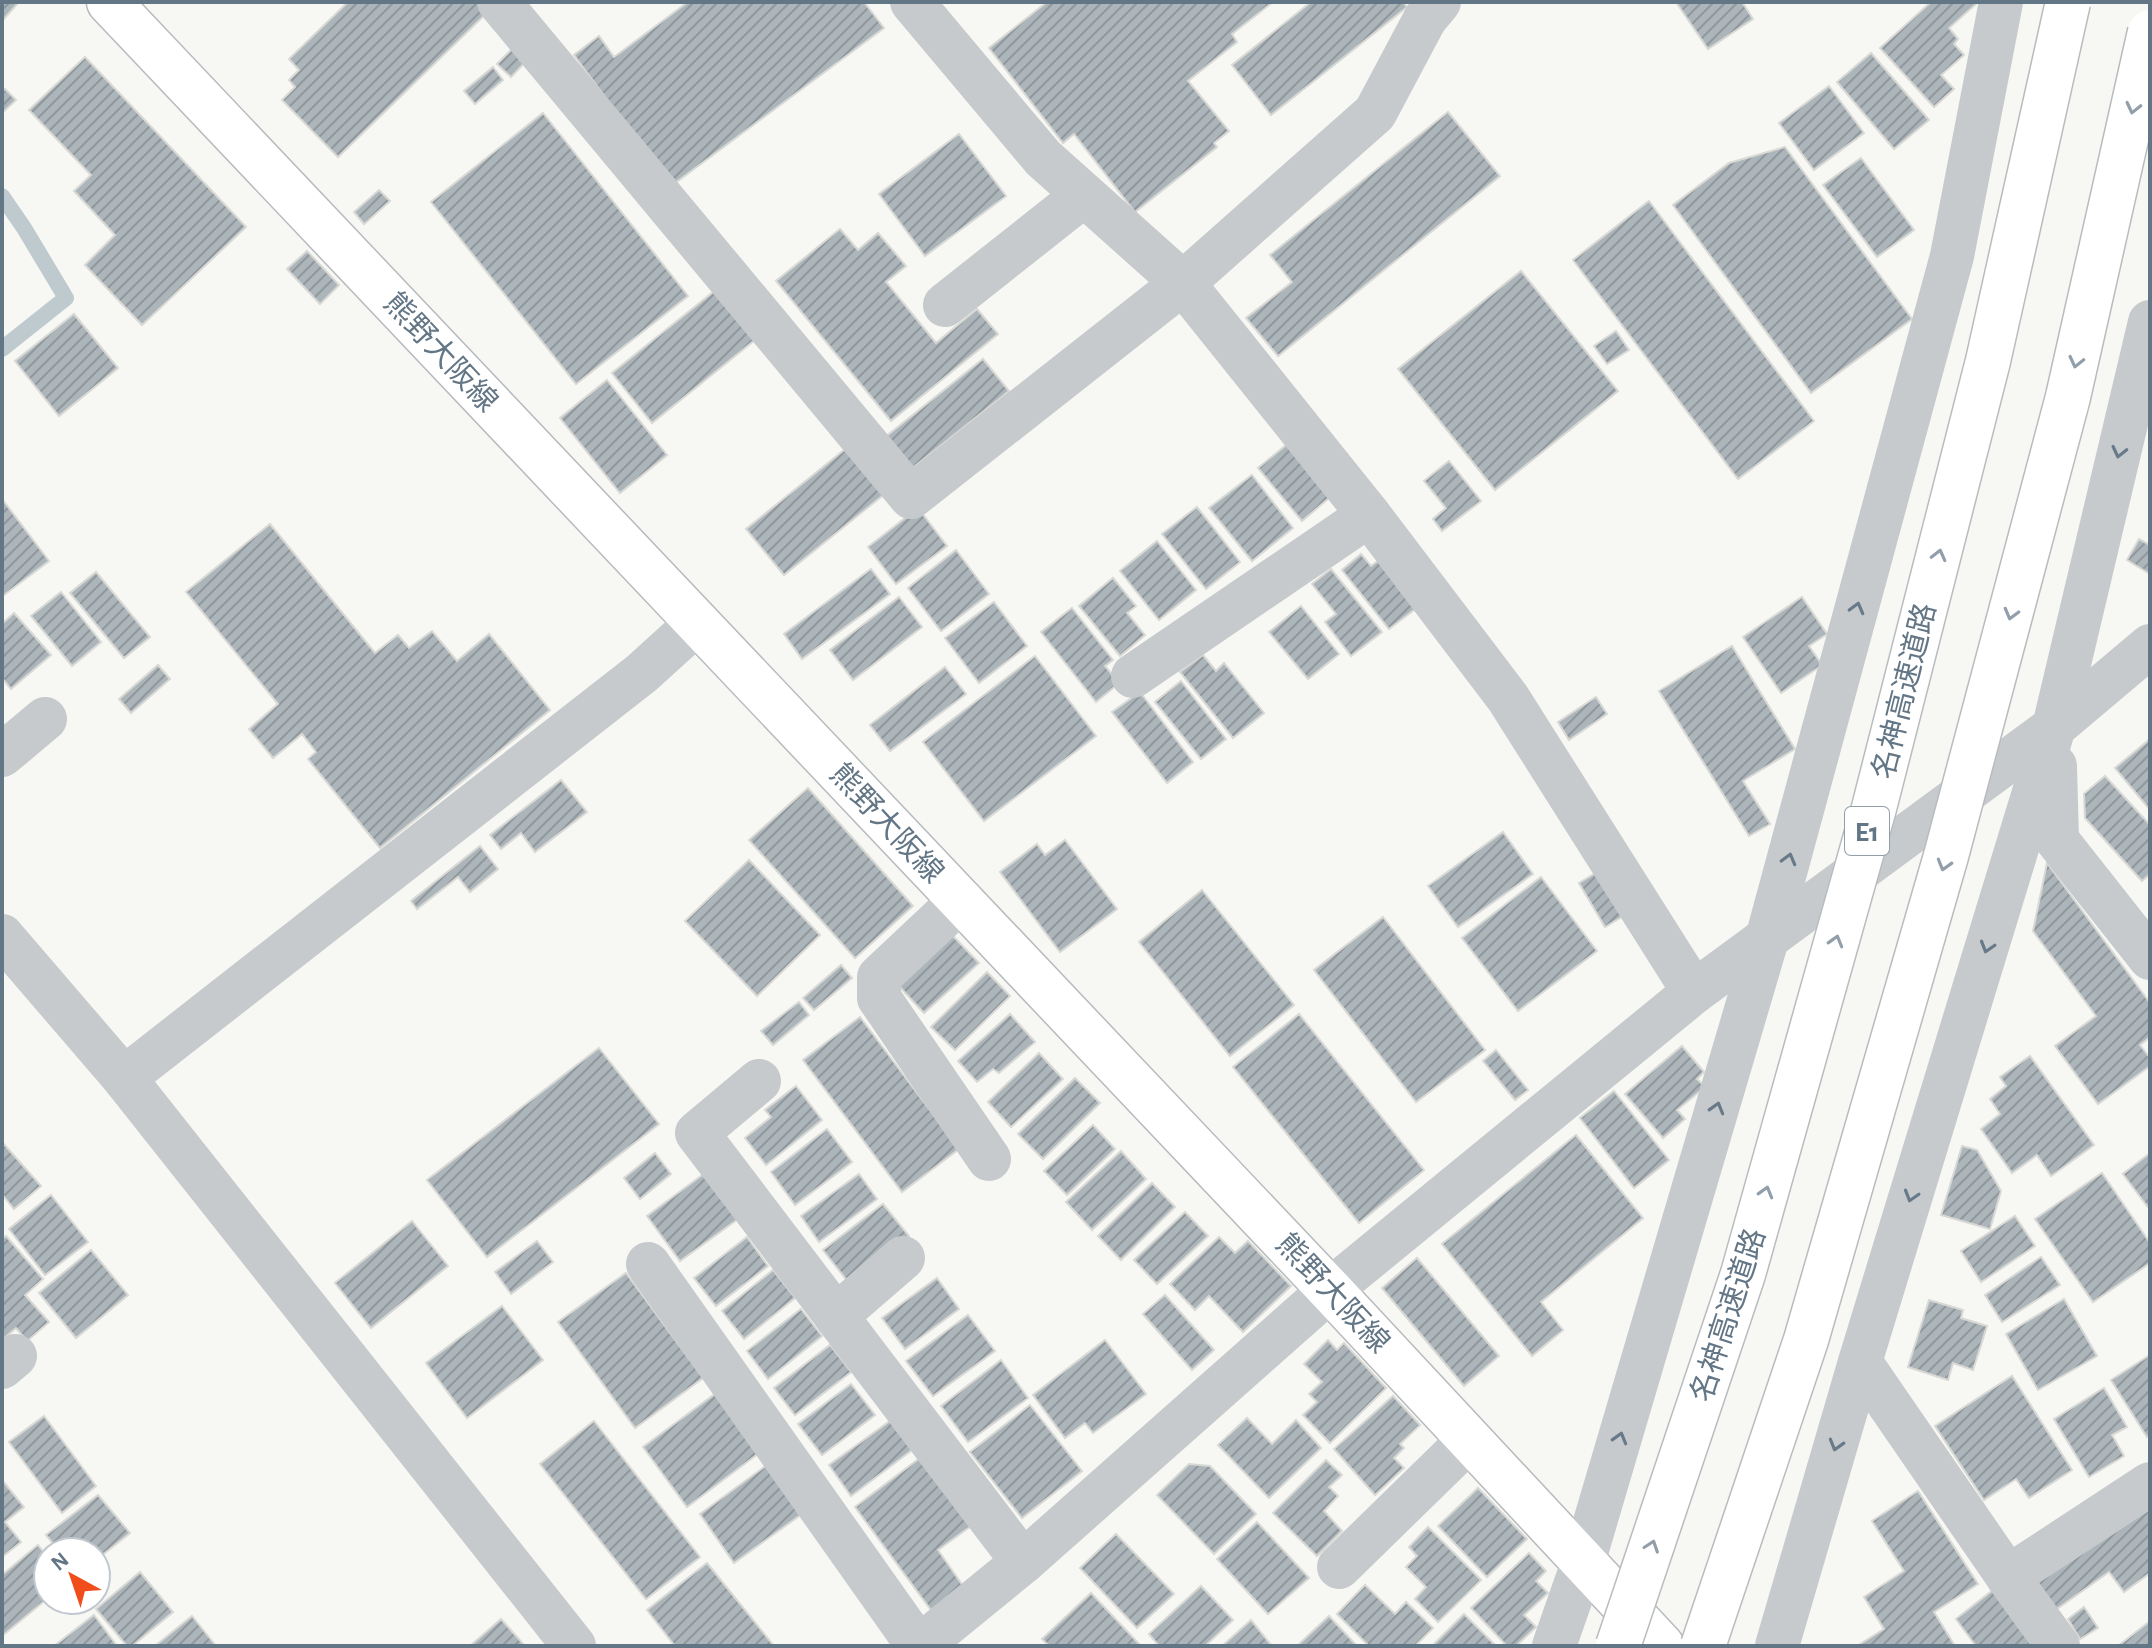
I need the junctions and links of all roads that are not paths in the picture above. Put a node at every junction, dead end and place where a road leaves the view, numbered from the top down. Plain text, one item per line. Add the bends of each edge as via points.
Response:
1 (109, 2) edge
2 (499, 2) edge
3 (912, 2) edge
4 (1439, 2) edge
5 (2001, 2) edge
6 (2068, 2) edge
7 (2150, 32) edge
8 (1084, 195) junction
9 (1183, 283) junction
10 (945, 305) dead end
11 (2150, 322) edge
12 (1369, 515) junction
13 (697, 623) junction
14 (2150, 646) edge
15 (1133, 676) dead end
16 (45, 719) dead end
17 (2054, 727) junction
18 (2, 755) edge
19 (961, 900) junction
20 (2, 936) edge
21 (1767, 939) junction
22 (2150, 958) edge
23 (1694, 992) junction
24 (124, 1078) junction
25 (759, 1081) dead end
26 (989, 1159) dead end
27 (903, 1258) dead end
28 (648, 1264) dead end
29 (1330, 1290) junction
30 (836, 1316) junction
31 (1860, 1362) junction
32 (1469, 1440) junction
33 (2150, 1484) edge
34 (1023, 1562) junction
35 (1583, 1563) junction
36 (1339, 1567) dead end
37 (2008, 1577) junction
38 (574, 1646) edge
39 (919, 1646) edge
40 (1554, 1646) edge
41 (1618, 1646) edge
42 (1662, 1646) edge
43 (1703, 1646) edge
44 (1777, 1646) edge
45 (2058, 1646) edge

1 - 13 main road, 熊野大阪線
2 - 9 street via 911,497
3 - 8 street via 1043,158
4 - 9 street via 1375,113
21 -> 5 street via 1952,256
41 -> 6 main road, 名神高速道路 / E1, bridge via 1743,1274 1874,808 1988,361
7 -> 43 main road, bridge via 2068,397 1946,856 1806,1340
8 - 9 street
8 - 10 street
9 - 12 street
11 -> 17 street
12 - 15 street
12 - 23 street via 1508,698
13 - 19 main road, 熊野大阪線
13 - 24 street via 642,673
14 - 17 street
16 - 18 street
17 - 21 street
17 - 22 street via 2057,840
17 -> 31 street
19 - 26 street via 879,977 879,998
19 - 29 main road, 熊野大阪線
20 - 24 street
21 - 23 street
35 -> 21 street
23 - 29 street
24 - 38 street
25 - 30 street via 697,1133
27 - 30 street
28 - 39 street
29 - 32 main road, 熊野大阪線
29 - 34 street
30 - 34 street
31 - 37 street
31 -> 44 street
32 - 35 main road, 熊野大阪線
32 - 36 street
33 - 37 street
34 - 39 street
35 - 40 street
35 - 42 main road, 熊野大阪線
37 - 45 street

